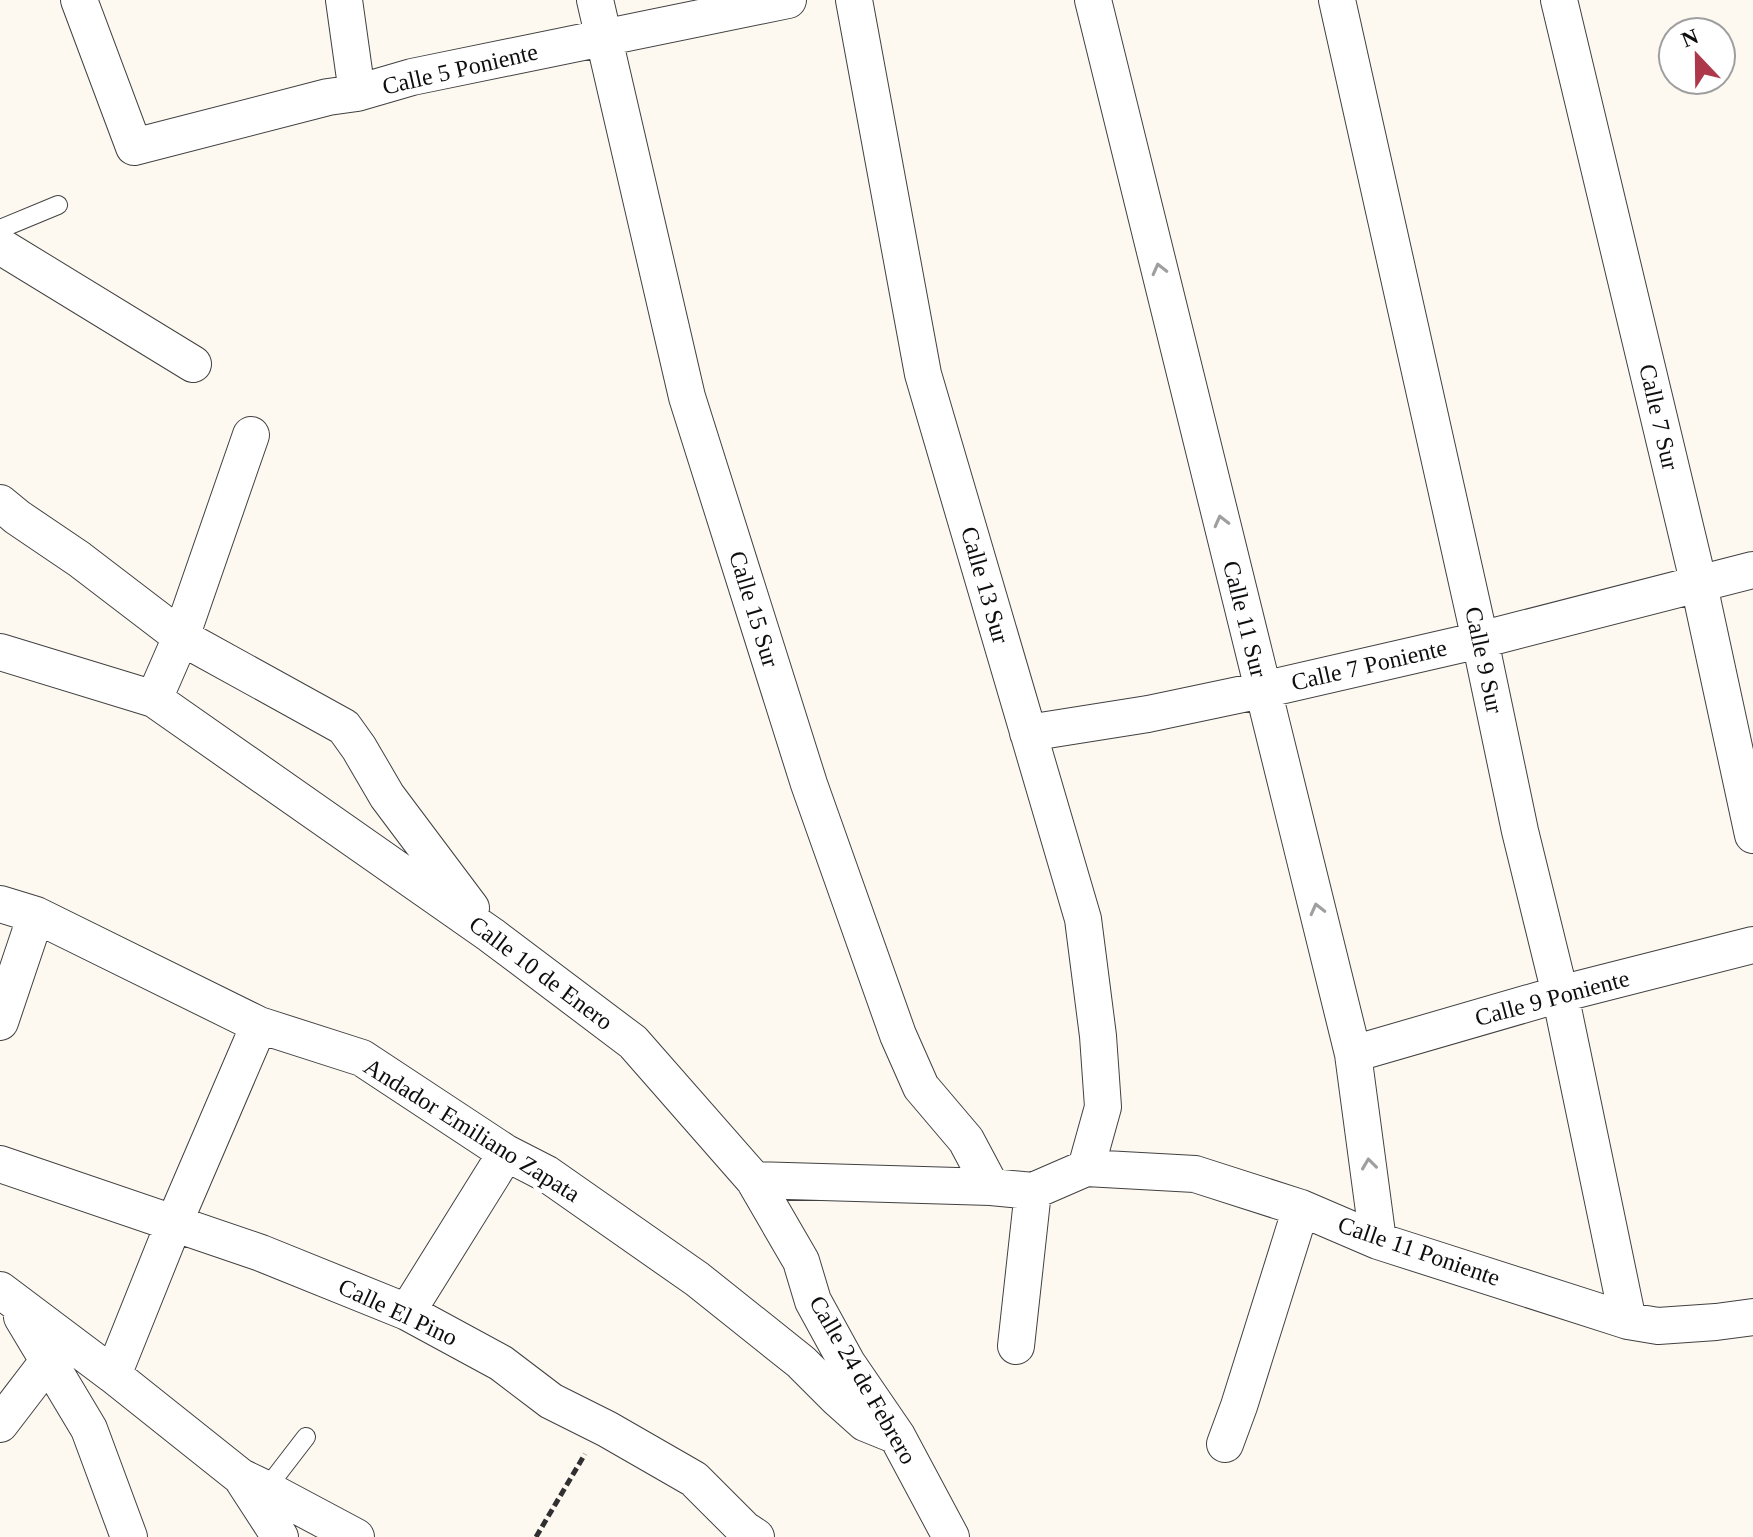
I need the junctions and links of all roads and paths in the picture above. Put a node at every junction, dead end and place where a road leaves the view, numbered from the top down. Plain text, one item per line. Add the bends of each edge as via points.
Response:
1 (79, 0) edge
2 (344, 0) edge
3 (595, 0) edge
4 (788, 0) edge
5 (854, 0) edge
6 (1093, 0) edge
7 (1337, 0) edge
8 (1559, 0) edge
9 (604, 37) junction
10 (357, 93) junction
11 (58, 205) dead end
12 (0, 229) edge
13 (0, 246) edge
14 (193, 364) dead end
15 (251, 435) dead end
16 (0, 503) edge
17 (1753, 570) edge
18 (1699, 585) junction
19 (181, 637) junction
20 (1480, 640) junction
21 (0, 652) edge
22 (1262, 690) junction
23 (154, 699) junction
24 (1028, 733) junction
25 (1753, 835) edge
26 (0, 904) edge
27 (36, 915) junction
28 (491, 935) junction
29 (1753, 945) edge
30 (1560, 994) junction
31 (0, 1022) edge
32 (259, 1025) junction
33 (1353, 1054) junction
34 (506, 1153) junction
35 (0, 1164) edge
36 (1086, 1168) junction
37 (754, 1180) junction
38 (991, 1187) junction
39 (1033, 1191) junction
40 (1301, 1208) junction
41 (174, 1223) junction
42 (1378, 1241) junction
43 (5, 1294) edge
44 (407, 1312) junction
45 (1753, 1317) edge
46 (1628, 1321) junction
47 (1016, 1346) dead end
48 (49, 1360) junction
49 (113, 1375) junction
50 (0, 1424) edge
51 (601, 1425) junction
52 (897, 1436) junction
53 (306, 1437) dead end
54 (1225, 1444) dead end
55 (254, 1483) junction
56 (129, 1537) edge
57 (280, 1537) edge
58 (356, 1537) edge
59 (536, 1537) edge
60 (756, 1537) edge
61 (951, 1537) edge

1 - 10 street, Calle 5 Poniente via 134,147
2 - 10 street
3 - 9 street, Calle 15 Sur
4 - 9 street, Calle 5 Poniente
5 - 24 street, Calle 13 Sur via 923,374
22 -> 6 street, Calle 11 Sur
7 - 20 street, Calle 9 Sur
8 - 18 street, Calle 7 Sur
9 - 10 street, Calle 5 Poniente
9 - 38 street, Calle 15 Sur via 687,397 809,784 921,1087 966,1140
11 - 12 lane
13 - 14 street
15 - 19 street
16 - 19 street
17 - 18 street, Calle 7 Poniente
18 - 20 street, Calle 7 Poniente
18 - 25 street, Calle 7 Sur
19 - 23 street
19 - 28 street via 344,727 387,796
20 - 22 street, Calle 7 Poniente
20 - 30 street, Calle 9 Sur
21 - 23 street, Calle 10 de Enero
22 - 24 street, Calle 7 Poniente
33 -> 22 street, Calle 11 Sur
23 - 28 street, Calle 10 de Enero
24 - 36 street, Calle 13 Sur via 1085,934 1103,1107
26 - 27 street, Andador Emiliano Zapata
27 - 31 street
27 - 32 street, Andador Emiliano Zapata
28 - 37 street, Calle 10 de Enero via 633,1042
29 - 30 street, Calle 9 Poniente
30 - 33 street, Calle 9 Poniente
30 - 46 street, Calle 9 Sur
32 - 34 street, Andador Emiliano Zapata via 362,1058
32 - 41 street
42 -> 33 street, Calle 11 Sur
34 - 44 street
34 - 52 street, Andador Emiliano Zapata via 547,1174 697,1279 801,1362 865,1423
35 - 41 street, Calle El Pino
36 - 39 street
36 - 40 street, Calle 11 Poniente via 1195,1174
37 - 38 street
37 - 52 street, Calle 24 de Febrero via 801,1261 826,1326
38 - 39 street
39 - 47 street
40 - 42 street, Calle 11 Poniente
40 - 54 street
41 - 44 street, Calle El Pino
41 - 49 street
42 - 46 street, Calle 11 Poniente
43 - 48 street
43 - 49 street
44 - 51 street, Calle El Pino via 501,1363 551,1401
45 - 46 street, Calle 11 Poniente via 1658,1326
48 - 50 street
48 - 56 street via 89,1429
49 - 55 street
51 - 59 path
51 - 60 street, Calle El Pino via 694,1479
52 - 61 street, Calle 24 de Febrero
53 - 55 lane
55 - 57 street
55 - 58 street

